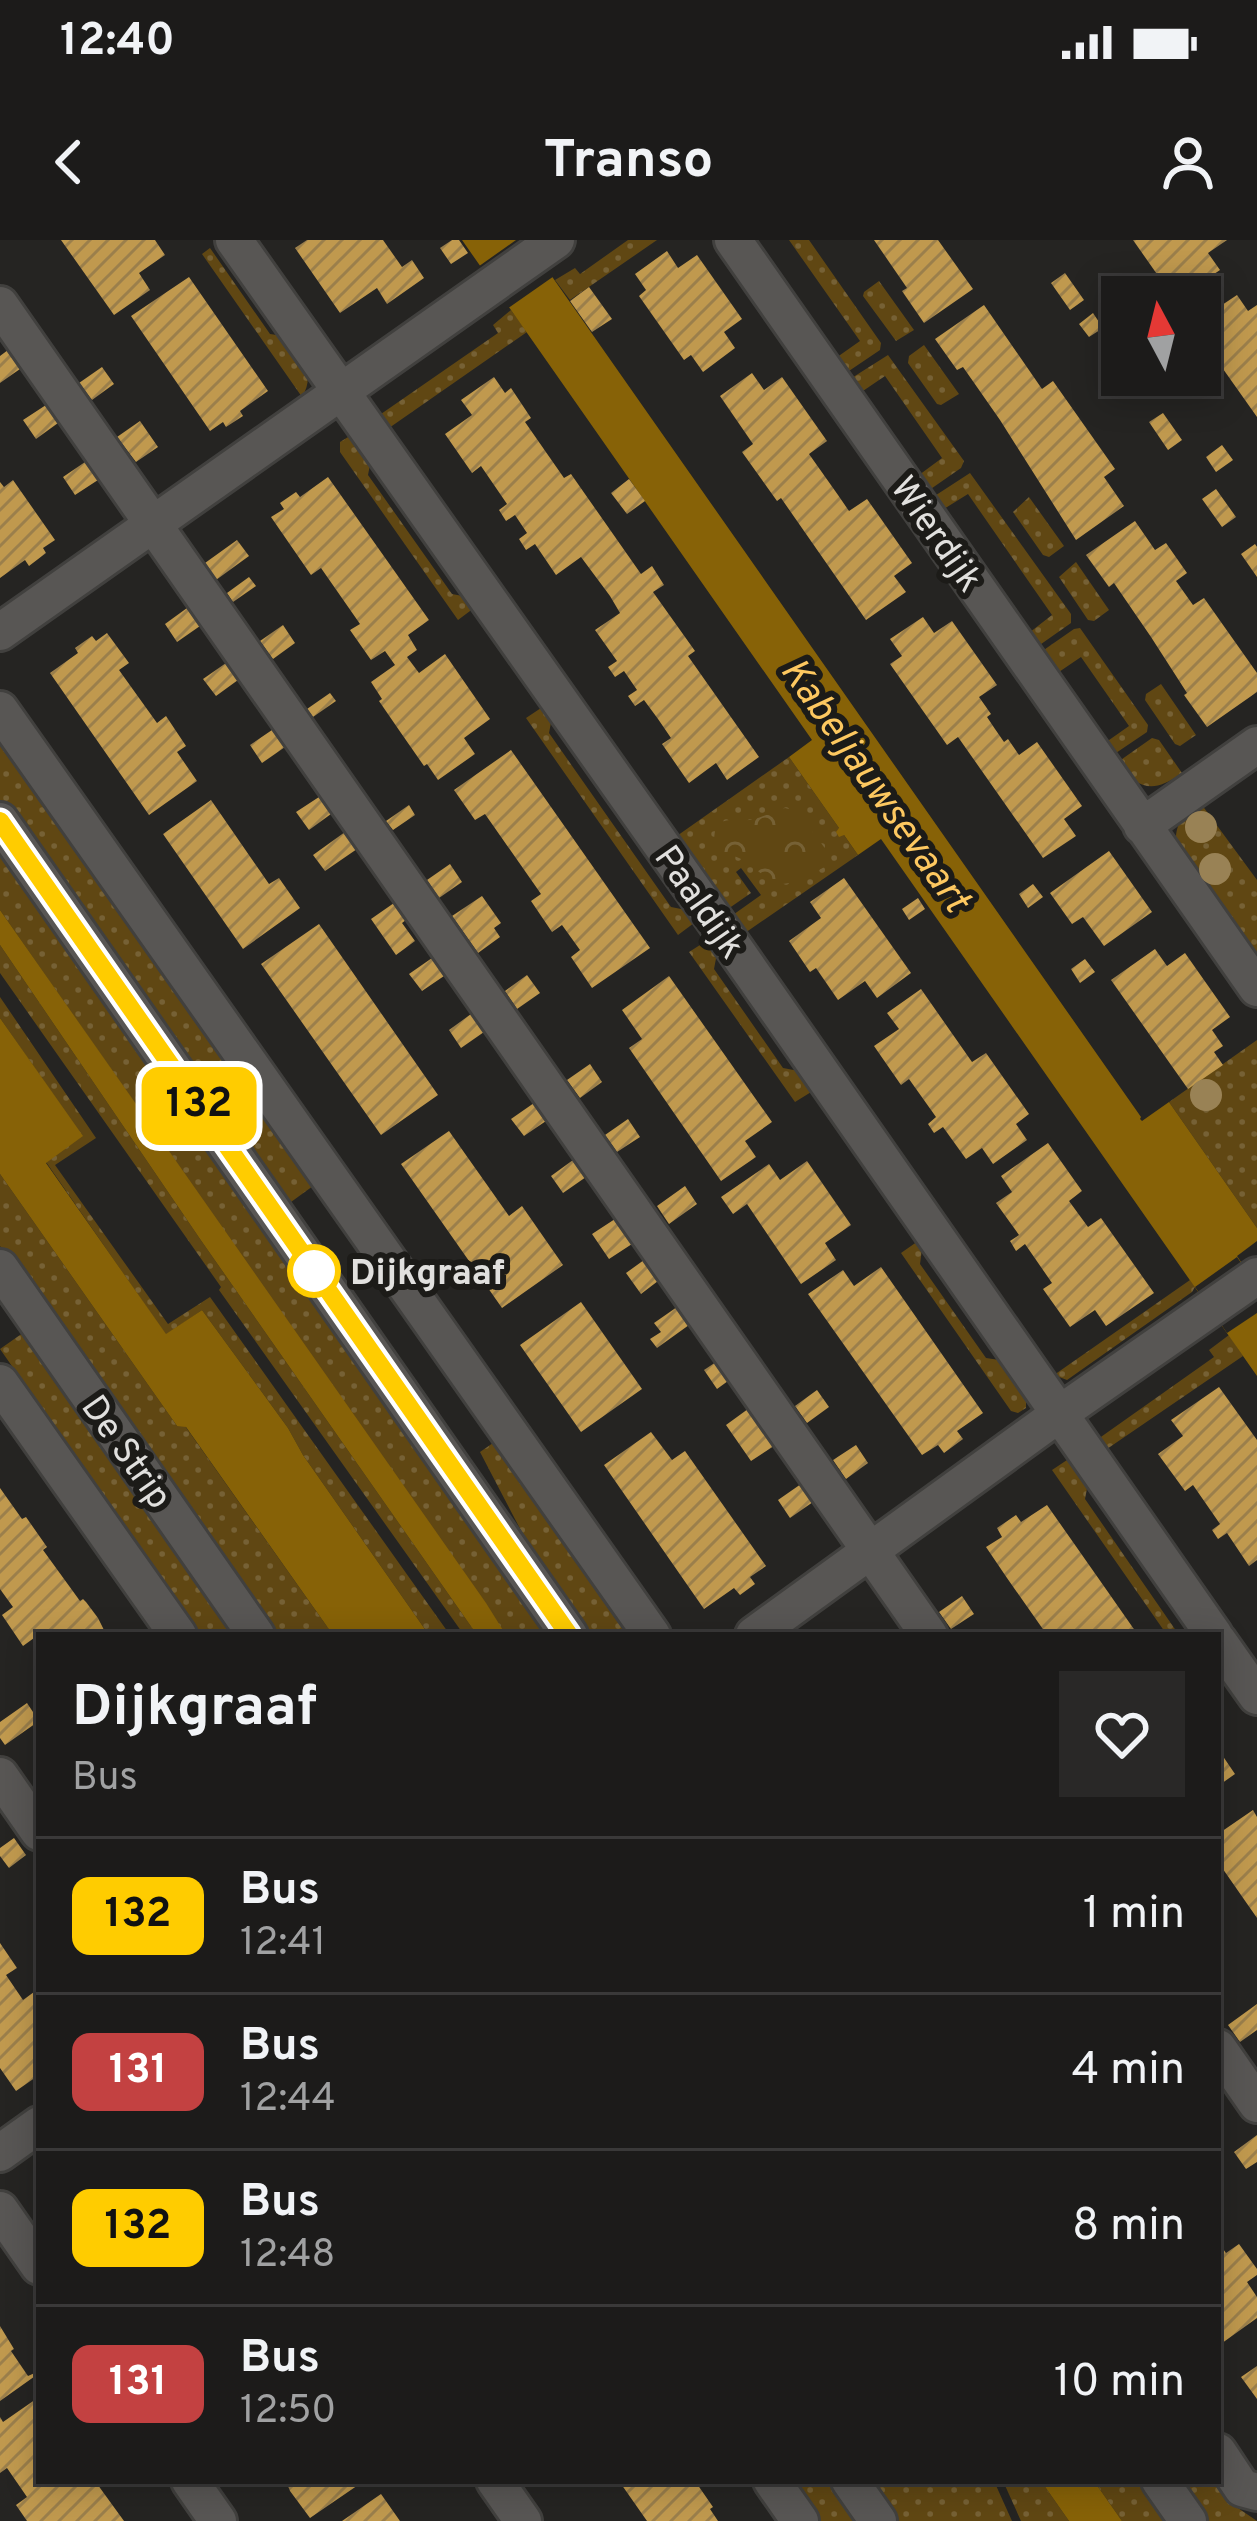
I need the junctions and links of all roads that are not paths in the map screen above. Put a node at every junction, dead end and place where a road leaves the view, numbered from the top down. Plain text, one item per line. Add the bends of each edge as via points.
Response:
1 (235, 240) edge
2 (556, 240) edge
3 (733, 240) edge
4 (0, 304) edge
5 (342, 390) junction
6 (154, 523) junction
7 (0, 632) edge
8 (0, 710) edge
9 (1257, 745) edge
10 (0, 821) edge
11 (1142, 826) junction
12 (1257, 988) edge
13 (0, 1268) edge
14 (1257, 1276) edge
15 (0, 1383) edge
16 (1059, 1414) junction
17 (871, 1551) junction
18 (176, 1632) edge
19 (254, 1632) edge
20 (567, 1632) edge
21 (650, 1632) edge
22 (758, 1632) edge
23 (927, 1632) edge
24 (1212, 1632) edge
25 (1221, 1645) edge
26 (1257, 1696) edge
27 (0, 1776) edge
28 (36, 1828) edge
29 (1221, 2052) edge
30 (1257, 2104) edge
31 (36, 2127) edge
32 (0, 2152) edge
33 (0, 2210) edge
34 (36, 2262) edge
35 (1221, 2456) edge
36 (192, 2484) edge
37 (497, 2484) edge
38 (774, 2484) edge
39 (852, 2484) edge
40 (1162, 2484) edge
41 (1257, 2492) edge
42 (218, 2521) edge
43 (523, 2521) edge
44 (800, 2521) edge
45 (878, 2521) edge
46 (1187, 2521) edge

1 - 5 street, Paaldijk
2 - 5 street
3 - 11 street, Wierdijk
4 - 6 street
5 - 6 street
5 - 16 street, Paaldijk
6 - 7 street
6 - 17 street
8 - 21 street
9 - 11 street
10 - 20 street
11 - 12 street, Wierdijk
13 - 19 street, De Strip
14 - 16 street
15 - 18 street
16 - 17 street
16 - 24 street, Paaldijk
17 - 22 street
17 - 23 street
25 - 26 street, Paaldijk
27 - 28 street
29 - 30 street
31 - 32 street
33 - 34 street
35 - 41 street via 1242,2488
36 - 42 street
37 - 43 street
38 - 44 street
39 - 45 street
40 - 46 street

